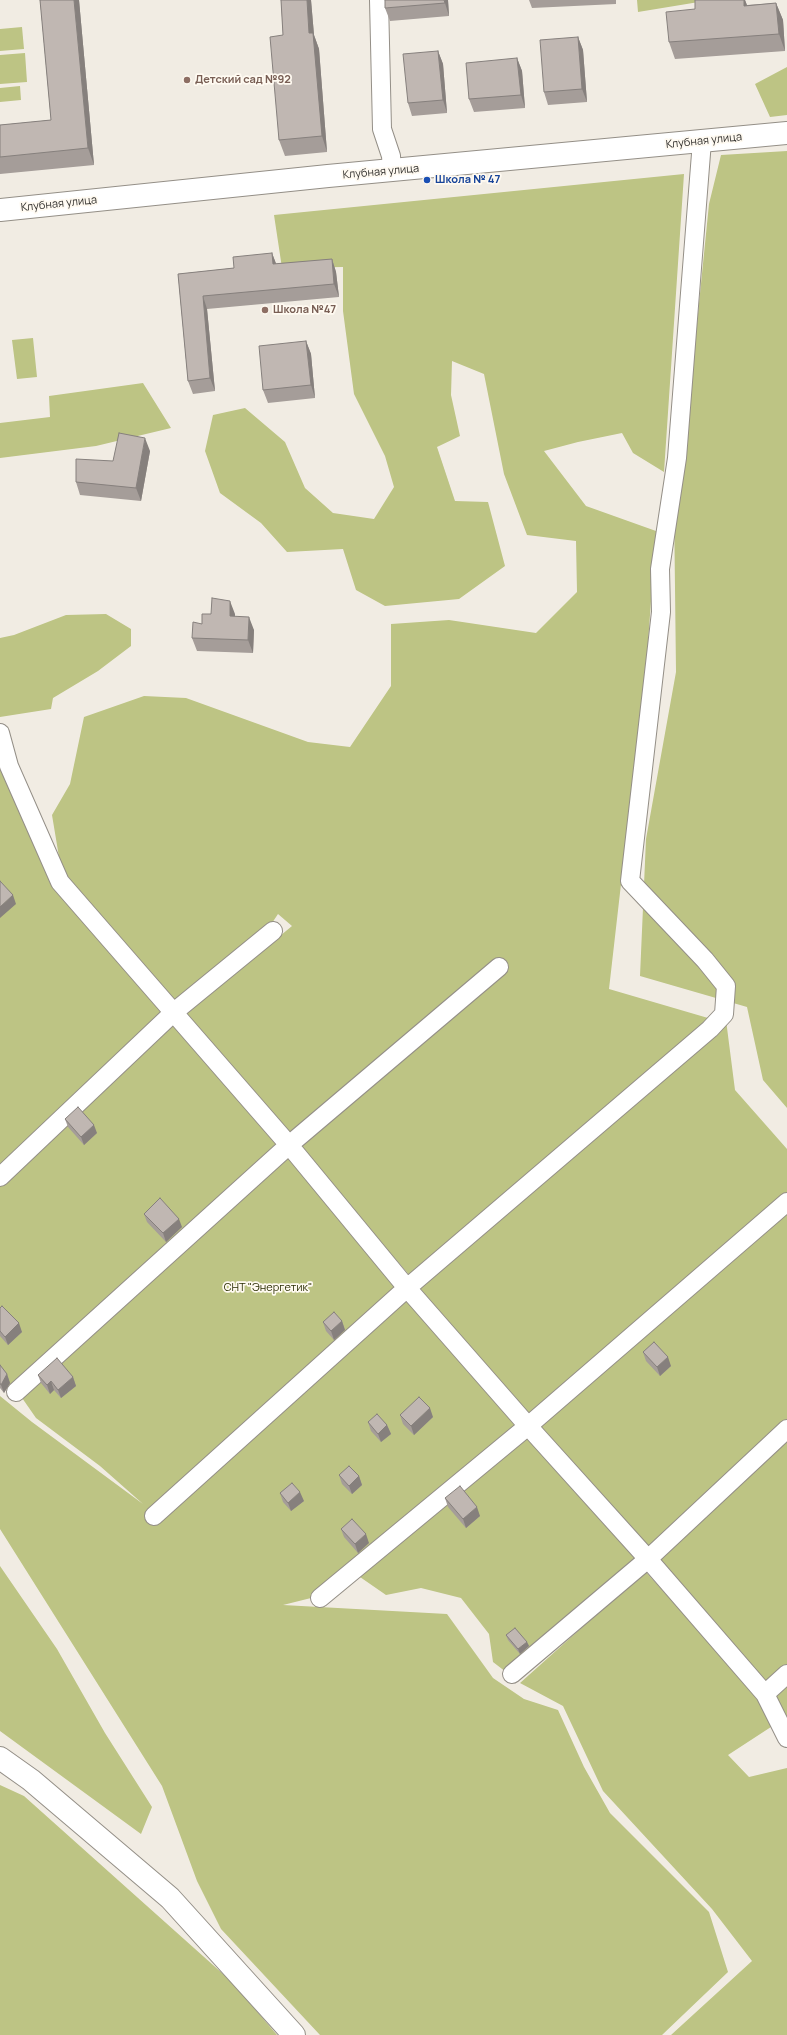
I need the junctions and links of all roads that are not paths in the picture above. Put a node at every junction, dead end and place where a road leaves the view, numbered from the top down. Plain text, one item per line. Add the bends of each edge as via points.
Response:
1 (379, 0) edge
2 (787, 133) edge
3 (702, 141) junction
4 (392, 171) junction
5 (0, 210) edge
6 (0, 733) edge
7 (273, 931) dead end
8 (498, 967) dead end
9 (174, 1012) junction
10 (289, 1145) junction
11 (0, 1177) edge
12 (787, 1202) edge
13 (407, 1288) junction
14 (16, 1392) dead end
15 (528, 1426) junction
16 (787, 1429) edge
17 (154, 1516) dead end
18 (648, 1559) junction
19 (320, 1598) dead end
20 (512, 1674) dead end
21 (787, 1674) edge
22 (765, 1694) junction
23 (787, 1738) edge
24 (0, 1758) edge
25 (294, 2035) edge

1 - 4 street via 382,129 391,156
2 - 3 street, Клубная улица
3 - 4 street, Клубная улица
3 - 13 street via 677,458 660,568 661,612 630,881 705,960 726,986 724,1014 710,1029
4 - 5 street, Клубная улица
6 - 9 street via 9,766 60,882
7 - 9 street
8 - 10 street
9 - 10 street
9 - 11 street
10 - 13 street
10 - 14 street
12 - 15 street
13 - 15 street
13 - 17 street
15 - 18 street
15 - 19 street
16 - 18 street
18 - 20 street
18 - 22 street
21 - 22 street
22 - 23 street
24 - 25 street via 31,1780 170,1898

